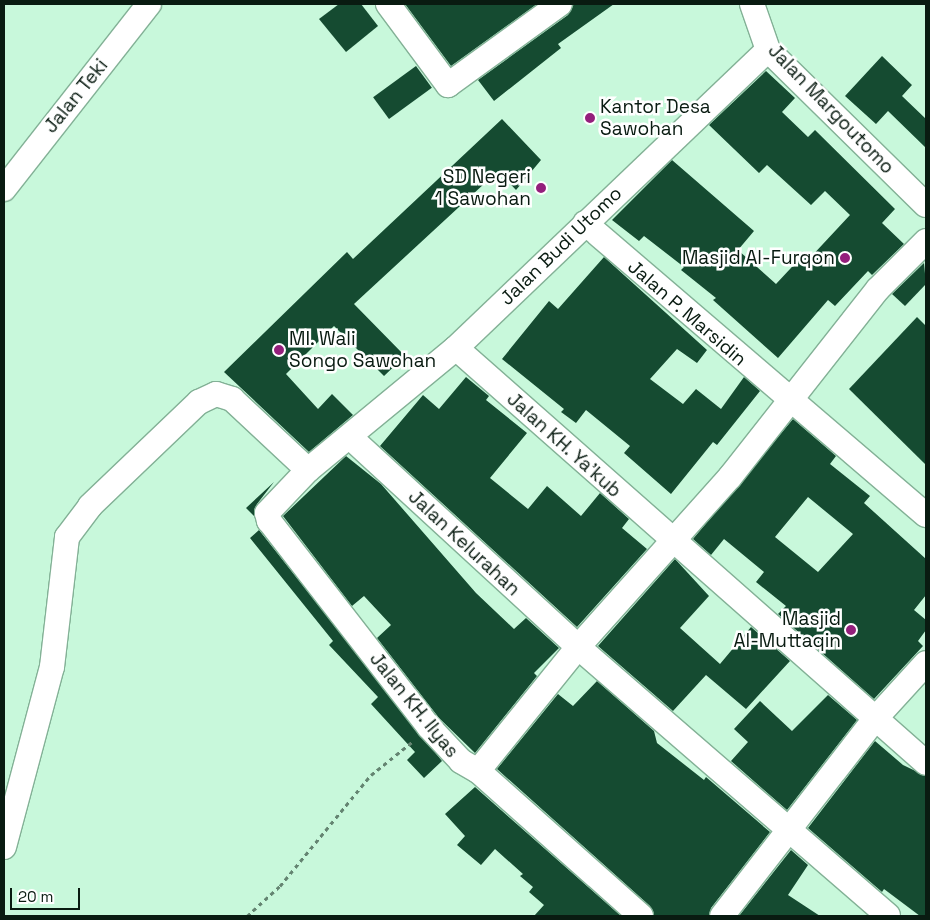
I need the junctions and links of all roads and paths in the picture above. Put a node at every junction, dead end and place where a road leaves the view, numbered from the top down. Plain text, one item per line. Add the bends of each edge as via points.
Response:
1 (149, 4) edge
2 (388, 4) edge
3 (560, 4) edge
4 (752, 4) edge
5 (768, 50) junction
6 (4, 189) edge
7 (926, 205) edge
8 (584, 224) junction
9 (926, 241) edge
10 (456, 348) junction
11 (791, 401) junction
12 (351, 438) junction
13 (308, 470) junction
14 (272, 506) joint
15 (926, 515) edge
16 (671, 542) junction
17 (578, 647) junction
18 (926, 663) edge
19 (874, 720) junction
20 (430, 727) junction
21 (926, 763) edge
22 (478, 771) junction
23 (787, 830) junction
24 (4, 847) edge
25 (247, 916) edge
26 (641, 916) edge
27 (722, 916) edge
28 (888, 916) edge

1 - 6 street, Jalan Teki
2 - 3 street via 448,85
4 - 5 street, Jalan Margoutomo
5 - 7 street, Jalan Margoutomo
5 - 8 street, Jalan Budi Utomo
8 - 10 street, Jalan Budi Utomo
8 - 11 street, Jalan P. Marsidin
9 - 11 street via 878,289
10 - 12 street, Jalan Budi Utomo
10 - 16 street, Jalan KH. Ya'kub
11 - 15 street, Jalan P. Marsidin
11 - 16 street
12 - 13 street, Jalan Budi Utomo
12 - 17 street, Jalan Kelurahan
13 - 14 street, Jalan Budi Utomo
13 - 24 street via 232,399 216,394 198,402 90,506 66,537 52,667
14 - 20 street, Jalan KH. Ilyas via 267,514 269,521
16 - 17 street
16 - 19 street, Jalan KH. Ya'kub
17 - 22 street
17 - 23 street, Jalan Kelurahan
18 - 19 street
19 - 21 street, Jalan KH. Ya'kub
19 - 23 street
20 - 22 street, Jalan KH. Ilyas via 461,761
20 - 25 path via 371,776 280,886
22 - 26 street, Jalan KH. Ilyas
23 - 27 street
23 - 28 street, Jalan Kelurahan

